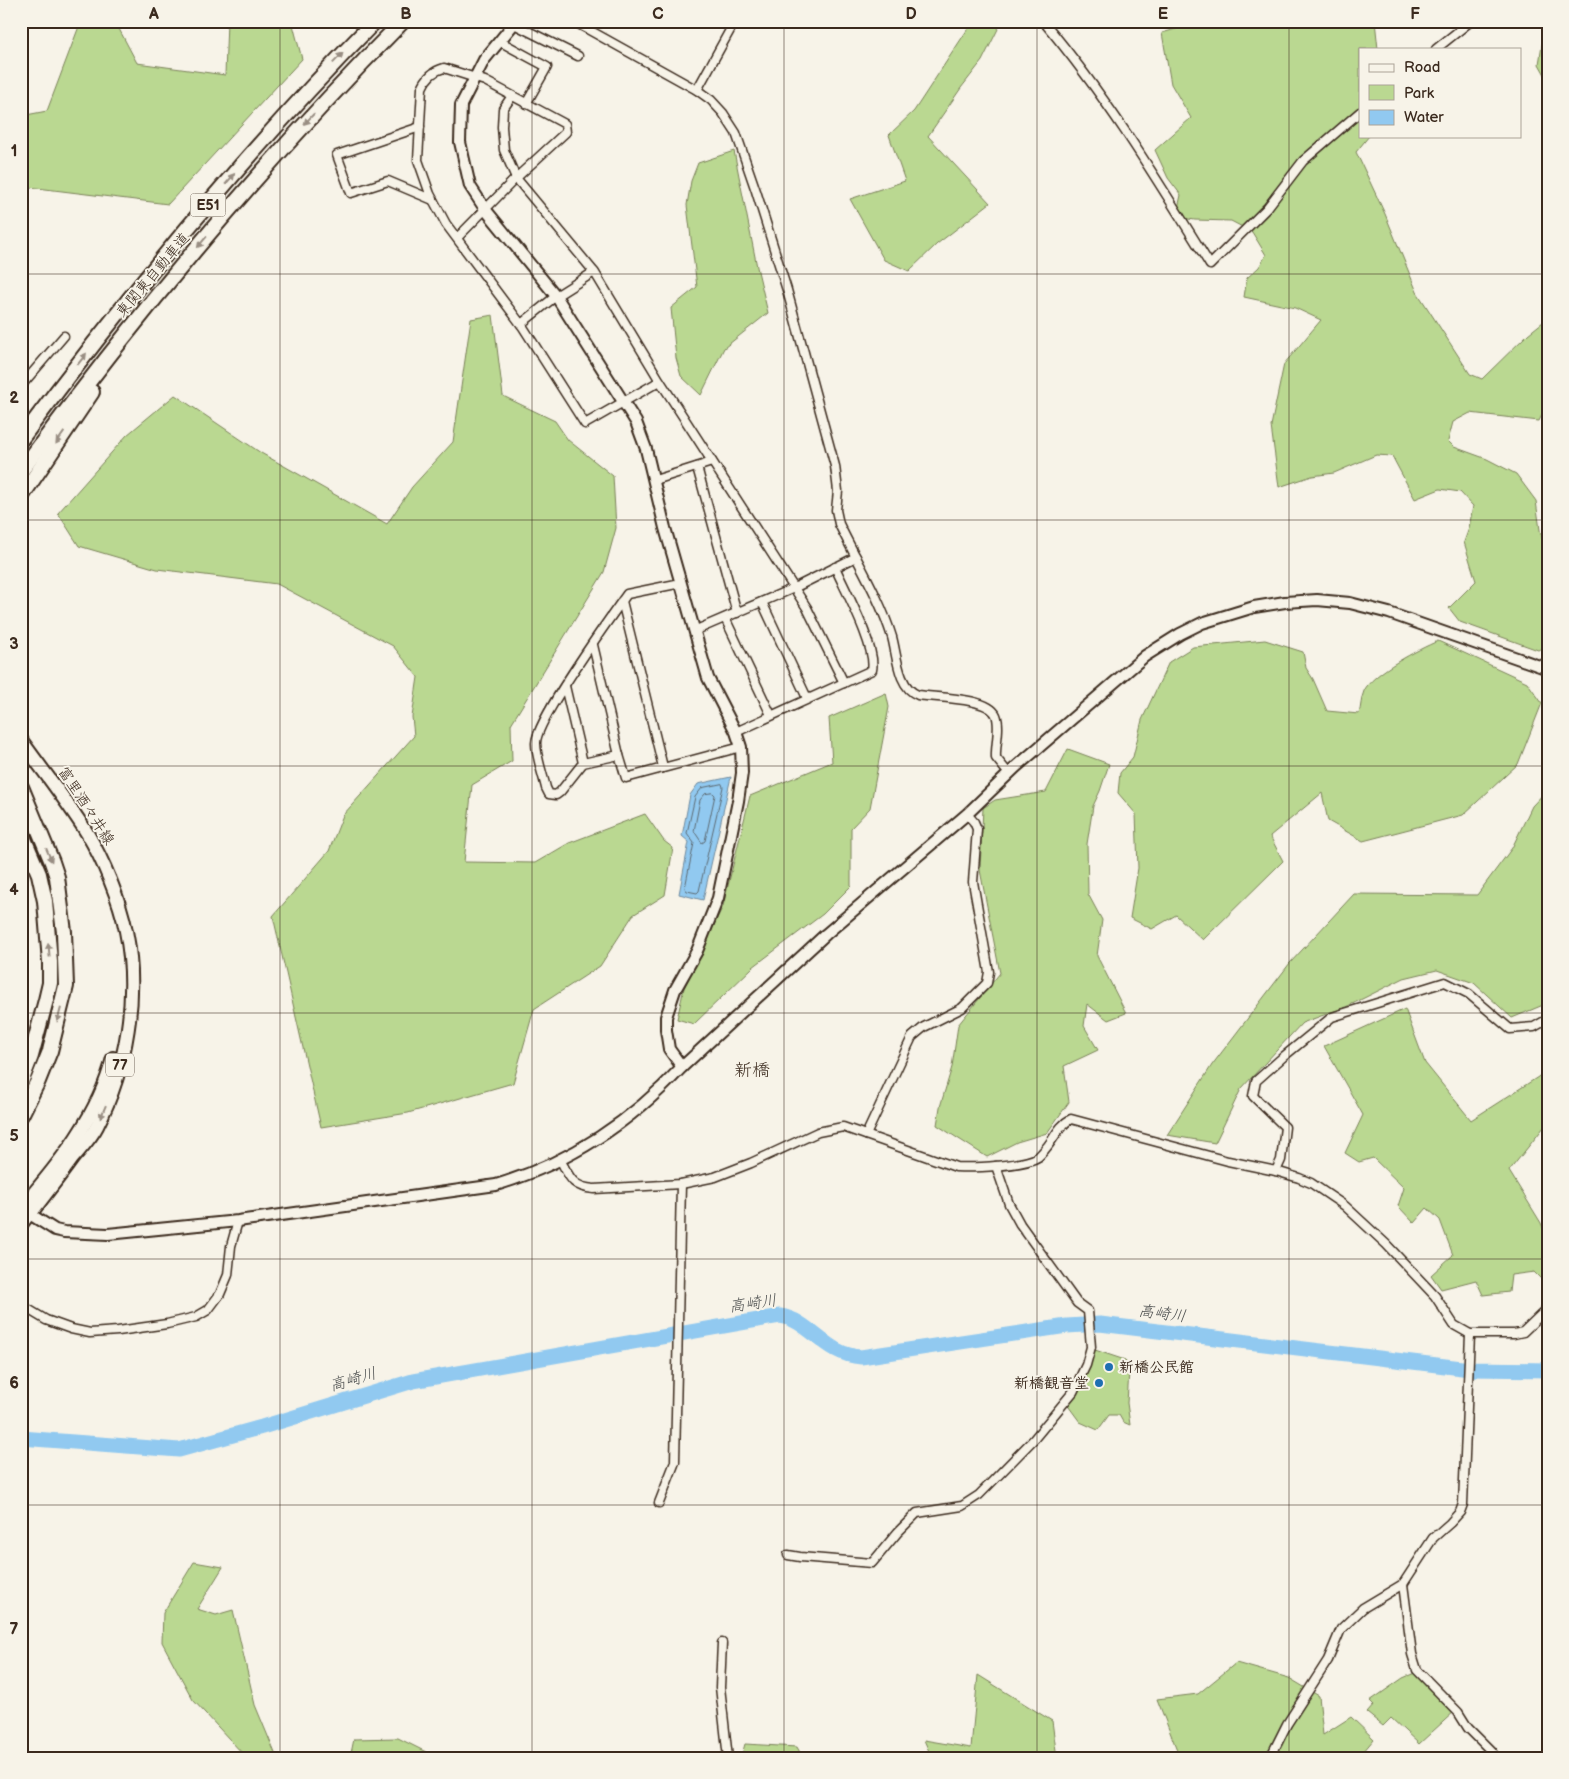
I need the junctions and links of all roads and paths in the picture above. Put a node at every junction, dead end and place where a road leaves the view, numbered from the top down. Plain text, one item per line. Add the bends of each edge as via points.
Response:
1 (375, 21) edge
2 (403, 21) edge
3 (573, 21) edge
4 (735, 21) edge
5 (1043, 21) edge
6 (1471, 21) edge
7 (515, 22) edge
8 (499, 41) junction
9 (1437, 48) edge
10 (578, 56) dead end
11 (475, 76) junction
12 (698, 90) junction
13 (512, 96) junction
14 (526, 104) junction
15 (1359, 113) edge
16 (420, 127) junction
17 (516, 178) junction
18 (433, 200) junction
19 (485, 209) junction
20 (457, 238) junction
21 (594, 272) junction
22 (157, 296) junction
23 (556, 296) junction
24 (521, 324) junction
25 (64, 336) dead end
26 (660, 382) junction
27 (21, 386) edge
28 (52, 398) junction
29 (624, 402) junction
30 (21, 432) edge
31 (21, 439) edge
32 (712, 462) junction
33 (697, 467) junction
34 (21, 471) edge
35 (654, 480) junction
36 (21, 497) edge
37 (856, 557) junction
38 (835, 567) junction
39 (681, 583) junction
40 (794, 588) junction
41 (622, 601) junction
42 (762, 602) junction
43 (737, 613) junction
44 (725, 618) junction
45 (694, 631) junction
46 (593, 645) junction
47 (1548, 669) edge
48 (844, 683) junction
49 (565, 686) junction
50 (807, 698) junction
51 (772, 715) junction
52 (736, 732) junction
53 (21, 740) edge
54 (741, 747) junction
55 (618, 755) junction
56 (583, 763) junction
57 (663, 767) junction
58 (1009, 774) junction
59 (21, 787) edge
60 (26, 806) edge
61 (967, 814) junction
62 (21, 832) edge
63 (1548, 1019) edge
64 (682, 1067) junction
65 (21, 1082) edge
66 (21, 1115) edge
67 (866, 1136) junction
68 (561, 1161) junction
69 (996, 1166) junction
70 (1276, 1171) junction
71 (682, 1184) junction
72 (24, 1205) edge
73 (238, 1222) junction
74 (21, 1226) edge
75 (21, 1305) edge
76 (1548, 1308) edge
77 (1470, 1334) junction
78 (659, 1503) dead end
79 (788, 1555) dead end
80 (1403, 1584) junction
81 (722, 1643) dead end
82 (728, 1758) edge
83 (1270, 1758) edge
84 (1495, 1758) edge

28 -> 1 highway, 東関東自動車道 / E51 via 140,285 218,193
2 -> 22 highway, 東関東自動車道 / E51 via 284,146
3 - 12 street
4 - 12 street
5 - 15 street via 1120,124 1210,265 1268,208 1304,161
6 - 9 street
7 - 8 street
7 - 10 street
8 - 11 street
8 - 14 street via 547,67
11 - 13 street
11 - 16 street via 444,68 430,76 422,88
11 - 19 street via 461,105 460,142 470,186
12 - 37 street via 723,113 736,133 756,191 835,466 837,517
13 - 14 street
13 - 17 street via 503,109 502,127 504,150
14 - 17 street via 565,124 566,132
16 - 18 street via 418,160
16 - 18 street via 337,155 351,193 388,181
17 - 19 street
17 - 21 street
18 - 20 street
19 - 20 street
19 - 23 street
20 - 24 street
21 - 23 street
21 - 26 street
22 - 34 highway, 東関東自動車道 / E51
22 -> 36 highway
23 - 24 street
23 - 29 street
24 - 29 street via 584,424
25 - 27 street
26 - 29 street
26 - 32 street
28 - 30 highway
28 - 31 highway, 東関東自動車道 / E51
29 - 35 street via 636,422
32 - 33 street
32 - 40 street
33 - 35 street
33 - 43 street
35 - 39 street
37 - 38 street
37 - 58 street via 887,621 909,690 918,695 970,701 992,710 998,725 996,758
38 - 40 street
38 - 48 street via 874,662 872,670
39 - 41 street via 627,594
39 - 45 street
40 - 42 street
40 - 48 street
41 - 46 street
41 - 57 street
42 - 43 street
42 - 50 street
43 - 44 street
44 - 45 street
44 - 51 street
45 - 52 street via 708,678
46 - 49 street
46 - 55 street
47 - 58 street via 1390,613 1350,603 1317,600 1254,606 1202,623 1145,656
48 - 50 street
49 - 56 street
49 - 56 street via 539,730 536,744 549,794 560,792
50 - 51 street
51 - 52 street
52 - 54 street
53 - 72 main road, 富里酒々井線 / 77 via 87,833 98,854 114,894 122,938 124,978 120,1022 110,1068 101,1091 66,1152
54 - 57 street
54 - 64 street via 738,801 718,898 697,951 675,990 666,1018 669,1049
55 - 56 street
55 - 57 street via 626,778
58 - 61 street
59 - 60 highway
60 -> 66 highway via 57,877 66,986 50,1051
61 - 64 street via 826,934
61 - 67 street via 977,829 973,882 989,972 987,983 962,1008 924,1027 912,1037
65 -> 62 highway via 50,982 40,874
63 - 70 street via 1534,1027 1510,1029 1469,994 1445,982 1332,1017 1256,1081 1253,1096 1285,1128 1281,1160
64 - 68 street via 638,1111
67 - 69 street via 956,1167
67 - 71 street via 843,1127 818,1132 715,1177
68 - 71 street via 570,1178 581,1187
68 - 73 street via 496,1186
69 - 70 street via 1037,1158 1065,1122 1071,1119
69 - 79 street via 1009,1204 1020,1224 1077,1303 1088,1311 1091,1347 1073,1392 1034,1439 979,1495 962,1506 917,1513 872,1563
70 - 77 street via 1311,1184 1345,1206 1435,1296 1454,1325
71 - 78 street via 675,1462
72 - 73 street via 55,1230 76,1233 108,1234
72 - 74 street
73 - 75 street via 223,1288 208,1310 196,1317 90,1333 55,1323
76 - 77 street via 1523,1332
77 - 80 street via 1463,1504 1460,1512 1433,1538
80 - 83 street via 1363,1608 1341,1630 1328,1660 1287,1724
80 - 84 street via 1417,1670 1458,1712
81 - 82 street via 720,1687

